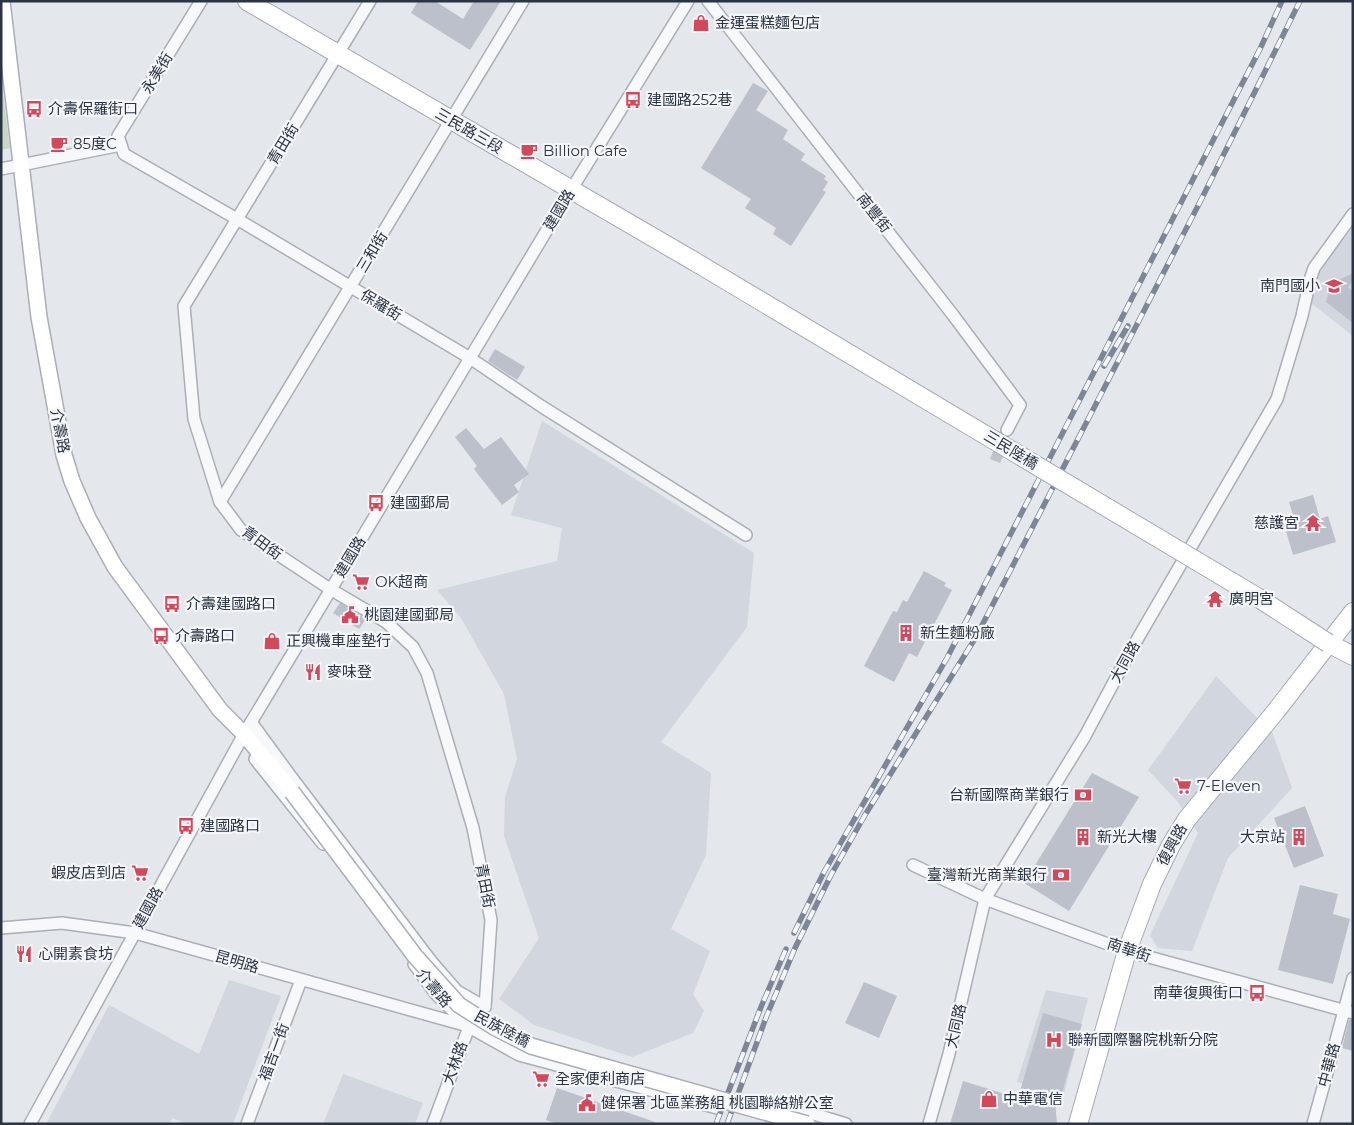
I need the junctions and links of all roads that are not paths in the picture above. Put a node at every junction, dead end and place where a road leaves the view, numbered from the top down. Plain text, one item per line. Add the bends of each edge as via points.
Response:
1 (2, 1) edge
2 (200, 1) edge
3 (246, 1) edge
4 (370, 1) edge
5 (524, 1) edge
6 (688, 1) edge
7 (708, 1) edge
8 (338, 54) junction
9 (451, 121) junction
10 (121, 145) junction
11 (21, 164) junction
12 (1, 169) edge
13 (571, 190) junction
14 (1353, 214) edge
15 (237, 219) junction
16 (692, 260) joint
17 (350, 287) junction
18 (470, 358) junction
19 (1007, 430) tunnel mouth
20 (220, 502) junction
21 (746, 535) dead end
22 (330, 589) junction
23 (1353, 612) edge
24 (1328, 643) junction
25 (1353, 656) edge
26 (245, 732) junction
27 (292, 792) joint
28 (913, 865) dead end
29 (985, 900) junction
30 (1, 928) edge
31 (134, 933) junction
32 (1127, 951) junction
33 (1353, 978) edge
34 (301, 980) junction
35 (485, 1007) junction
36 (1348, 1011) edge
37 (469, 1027) junction
38 (788, 1106) dead end
39 (716, 1108) dead end
40 (30, 1124) edge
41 (247, 1124) edge
42 (433, 1124) edge
43 (807, 1124) edge
44 (846, 1124) edge
45 (929, 1124) edge
46 (1078, 1124) edge
47 (1312, 1124) edge

1 - 11 street, 介壽路
2 - 10 street, 永美街 via 118,136
3 - 8 main road, 三民路三段
4 - 8 street, 青田街
5 - 9 street, 三和街
6 - 13 street, 建國路
7 - 19 street, 南豐街 via 953,314 1020,405
8 - 9 main road, 三民路三段
8 - 15 street, 青田街
9 - 13 main road, 三民路三段
9 - 17 street, 三和街
10 - 11 street
10 - 15 street, 保羅街 via 124,154
11 - 12 street
11 - 26 street, 介壽路 via 39,317 64,455 72,481 115,568 220,710
13 - 16 main road, 三民路三段
13 - 18 street, 建國路
14 - 29 street, 大同路 via 1314,268 1277,399 1131,650 1085,736
15 - 17 street, 保羅街
15 - 20 street, 青田街 via 184,306 194,419
16 - 24 main road, 三民陸橋, bridge via 1257,597
17 - 18 street, 保羅街
17 - 20 street, 三和街
18 - 21 street, 保羅街
18 - 22 street, 建國路
20 - 22 street, 青田街 via 241,530
22 - 26 street, 建國路
22 - 35 street, 青田街 via 386,622 413,647 428,673 473,828 491,920
23 - 24 main road, 復興路
24 - 25 main road
24 - 32 main road, 復興路 via 1187,819 1152,884
26 - 27 street, 介壽路
26 - 31 street, 建國路
26 - 35 street, 介壽路 via 292,778 457,991
26 - 37 street, 介壽路 via 436,993
27 - 43 street, 民族陸橋, bridge via 415,956 459,1005 531,1046
28 - 29 street, 南華街
29 - 32 street, 南華街
29 - 45 street, 大同路
30 - 31 street, 昆明路 via 62,923
31 - 34 street, 昆明路
31 - 40 street, 建國路
32 - 36 street, 南華街
32 - 46 main road, 復興路
33 - 36 street, 中華路
34 - 37 street, 昆明路
34 - 41 street, 福吉一街
35 - 37 street, 大林路
36 - 47 street, 中華路
37 - 39 street, 介壽路 via 519,1054
37 - 42 street, 大林路
38 - 44 street

